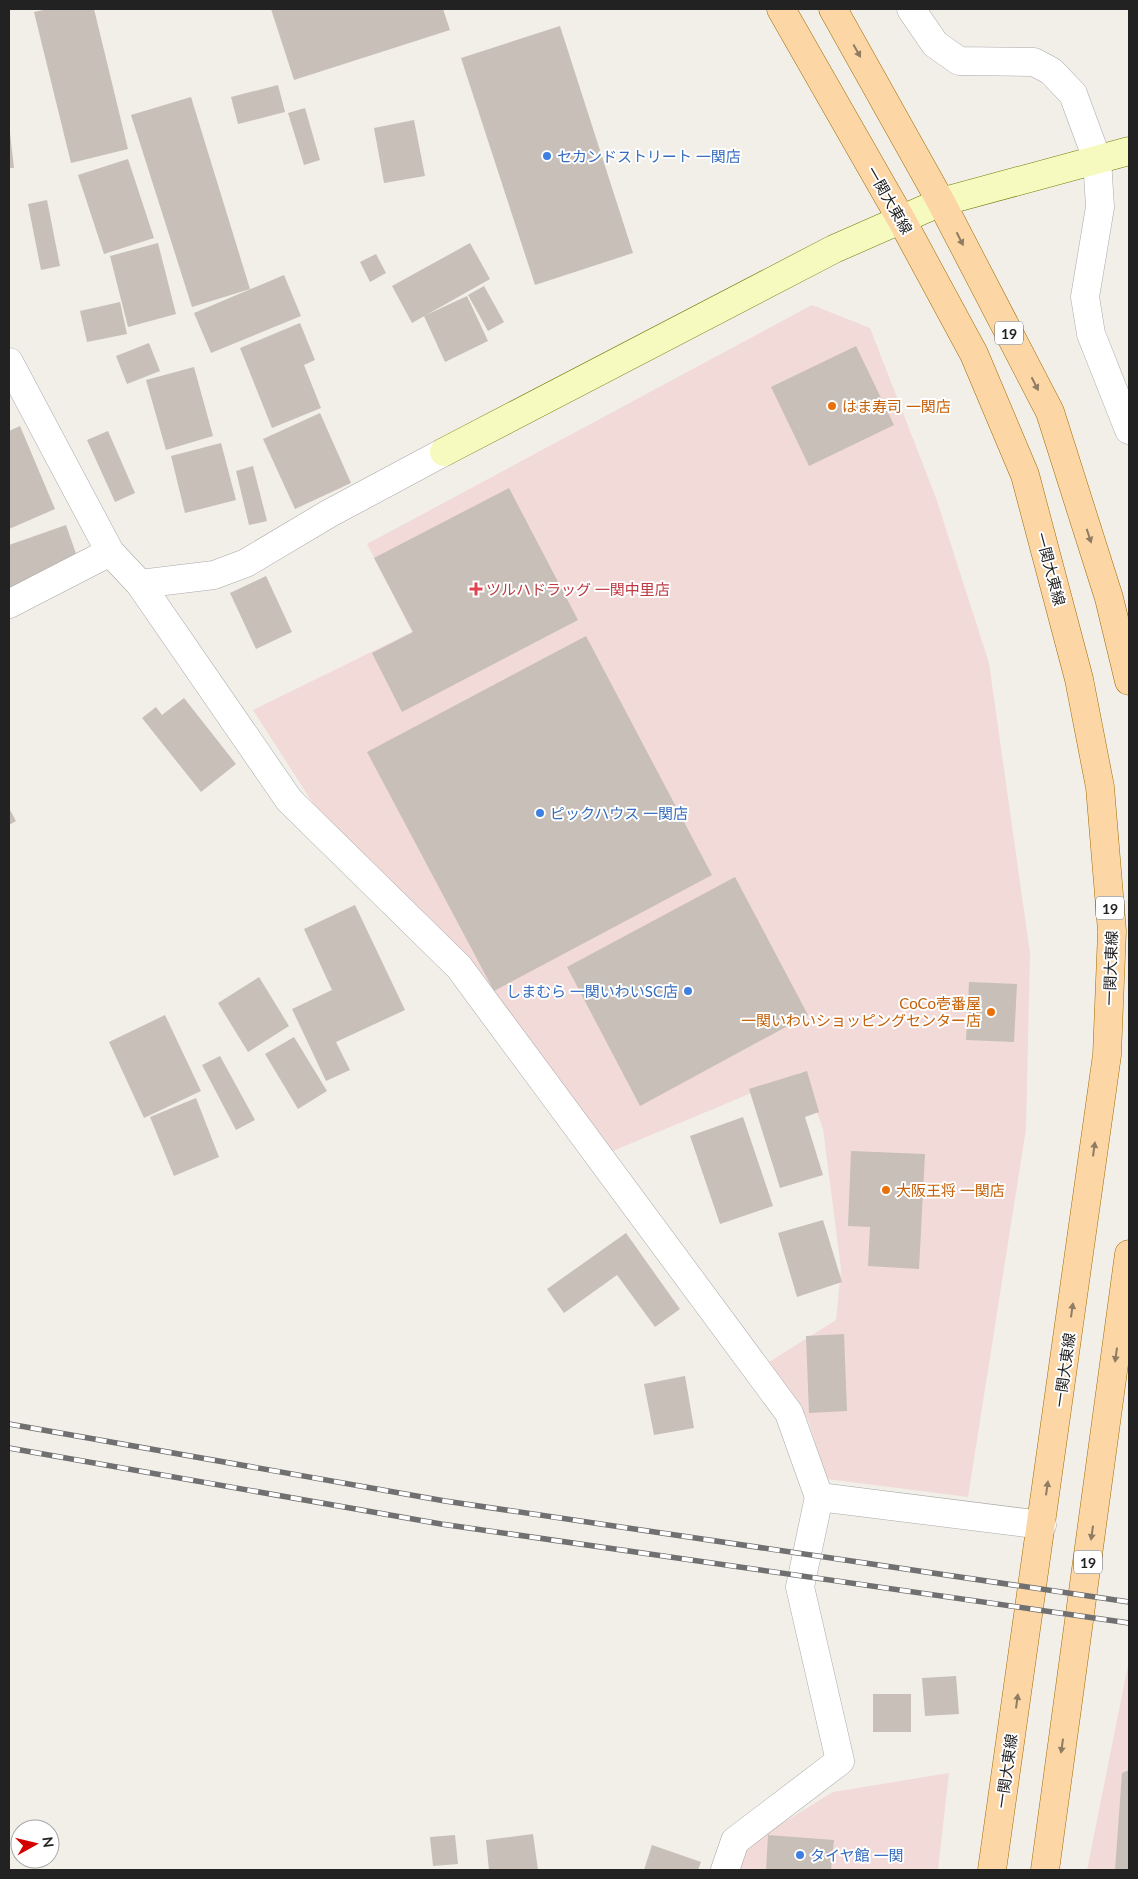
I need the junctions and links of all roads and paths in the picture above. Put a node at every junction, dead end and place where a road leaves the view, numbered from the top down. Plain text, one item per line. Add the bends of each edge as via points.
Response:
1 (781, 9) edge
2 (833, 9) edge
3 (911, 9) edge
4 (1129, 152) edge
5 (1097, 159) junction
6 (941, 202) junction
7 (901, 220) junction
8 (9, 362) edge
9 (1129, 430) edge
10 (110, 552) junction
11 (140, 584) junction
12 (9, 604) edge
13 (1129, 681) edge
14 (1129, 1254) edge
15 (819, 1497) junction
16 (1042, 1525) junction
17 (725, 1870) edge
18 (992, 1870) edge
19 (1045, 1870) edge

1 - 7 main road, 一関大東線 / 19
2 -> 6 main road, 19
3 - 5 street via 936,44 959,61 1034,62 1051,71 1072,94
4 - 5 street
5 - 6 street
5 - 9 street via 1100,207 1085,297 1091,334
6 - 7 street
6 -> 13 main road, 19 via 1050,412 1109,598
7 - 11 street via 826,253 444,452 330,513 246,563 214,575
16 -> 7 main road, 一関大東線 / 19 via 1107,1055 1112,931 1100,787 1080,679 1024,475 974,354
8 - 10 street
10 - 11 street
10 - 12 street
11 - 15 street via 288,800 459,967 784,1404 795,1426
14 -> 19 main road, 19
15 - 16 street
15 - 17 street via 800,1587 840,1762 735,1841
18 -> 16 main road, 一関大東線 / 19

